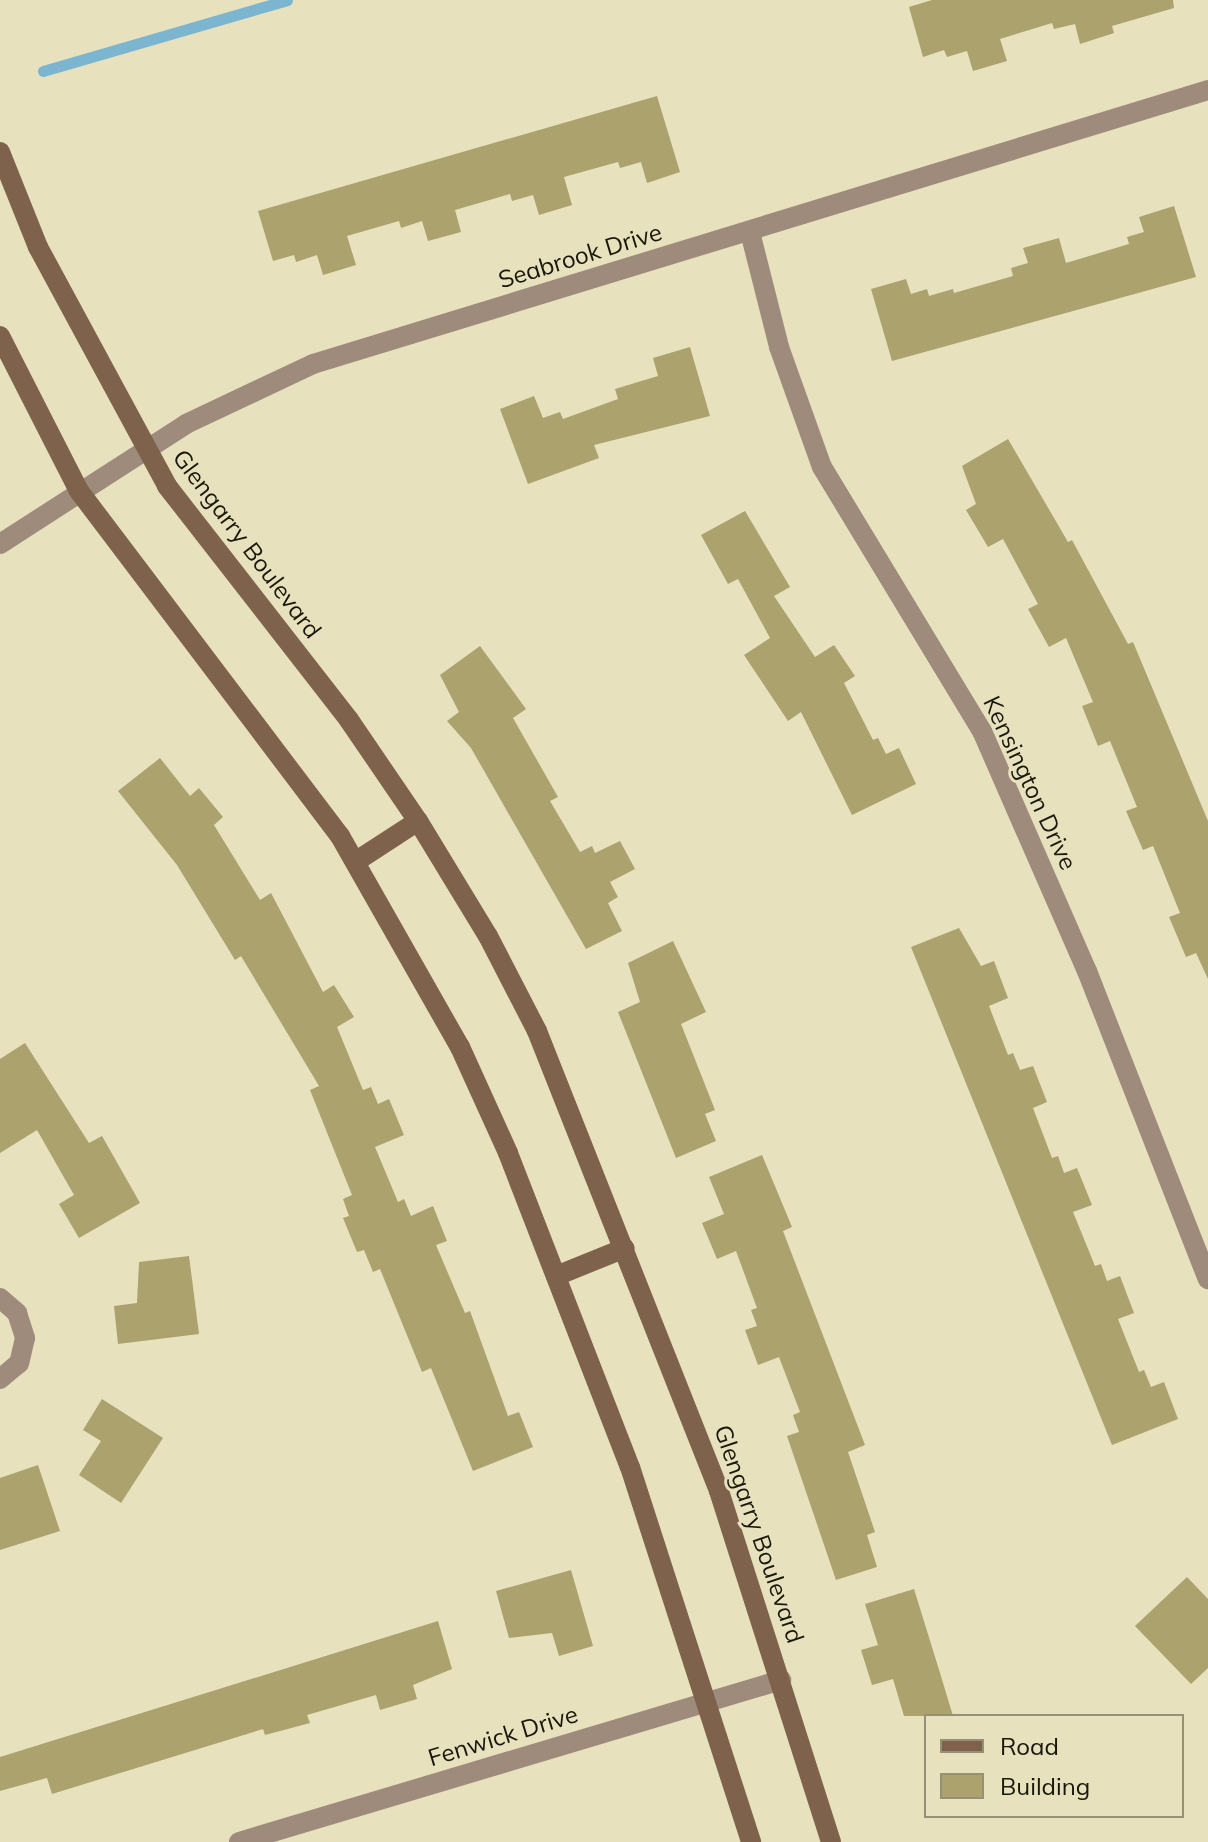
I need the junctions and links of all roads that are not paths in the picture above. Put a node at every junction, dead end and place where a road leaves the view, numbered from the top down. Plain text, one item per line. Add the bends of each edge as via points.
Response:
1 (1208, 90) edge
2 (0, 152) edge
3 (750, 232) junction
4 (0, 336) edge
5 (145, 450) junction
6 (79, 491) junction
7 (0, 544) edge
8 (418, 821) junction
9 (355, 862) junction
10 (625, 1248) junction
11 (556, 1276) junction
12 (1208, 1279) edge
13 (0, 1298) edge
14 (0, 1379) edge
15 (781, 1680) junction
16 (709, 1701) junction
17 (239, 1842) edge
18 (751, 1842) edge
19 (831, 1842) edge

1 - 3 street, Seabrook Drive
2 - 5 street, Glengarry Boulevard via 38,247
3 - 5 street, Seabrook Drive via 313,364 234,398
3 - 12 street, Kensington Drive via 779,347 822,467 982,731 1087,971
4 - 6 street
5 - 6 street, Seabrook Drive
5 - 8 street, Glengarry Boulevard
6 - 7 street, Seabrook Drive
6 - 9 street
8 - 9 street
8 - 10 street, Glengarry Boulevard via 488,936 537,1031
9 - 11 street via 460,1047
10 - 11 street
10 - 15 street, Glengarry Boulevard via 719,1491
11 - 16 street via 630,1467
13 - 14 street via 17,1313 25,1338 19,1363
15 - 16 street, Fenwick Drive
15 - 19 street, Glengarry Boulevard
16 - 17 street, Fenwick Drive
16 - 18 street

